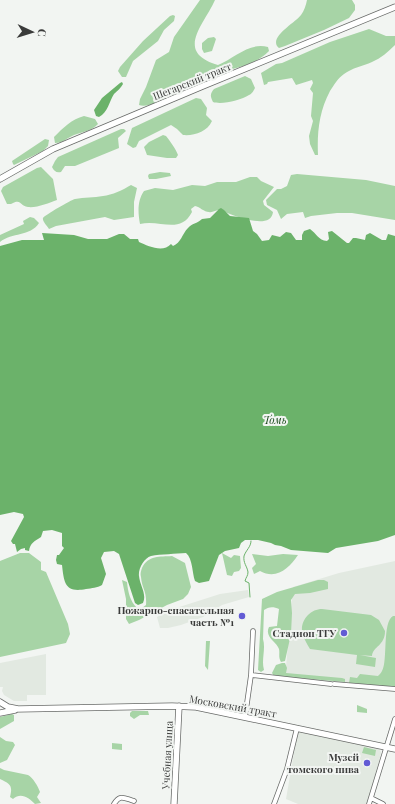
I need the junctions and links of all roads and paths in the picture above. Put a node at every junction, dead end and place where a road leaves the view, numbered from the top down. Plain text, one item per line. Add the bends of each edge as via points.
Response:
1 (395, 7) edge
2 (0, 179) edge
3 (253, 631) dead end
4 (251, 675) junction
5 (395, 689) edge
6 (0, 702) edge
7 (179, 706) junction
8 (18, 709) junction
9 (0, 713) edge
10 (245, 717) junction
11 (395, 720) edge
12 (297, 728) junction
13 (387, 747) junction
14 (395, 749) edge
15 (371, 798) junction
16 (134, 800) dead end
17 (114, 804) edge
18 (174, 804) edge
19 (274, 804) edge
20 (369, 804) edge
21 (383, 804) edge

1 - 2 main road, Шегарский тракт via 54,149
3 - 4 street
4 - 5 street
4 - 10 street
6 - 8 main road
7 - 8 main road, Московский тракт
7 - 10 main road, Московский тракт via 204,708
7 - 18 main road, Учебная улица
8 - 9 main road
10 - 12 main road, Московский тракт
11 - 13 street
12 - 13 main road, Московский тракт
12 - 19 street via 287,769
13 - 14 main road, Московский тракт
13 - 15 street
15 - 20 street
15 - 21 street
16 - 17 street via 120,797

